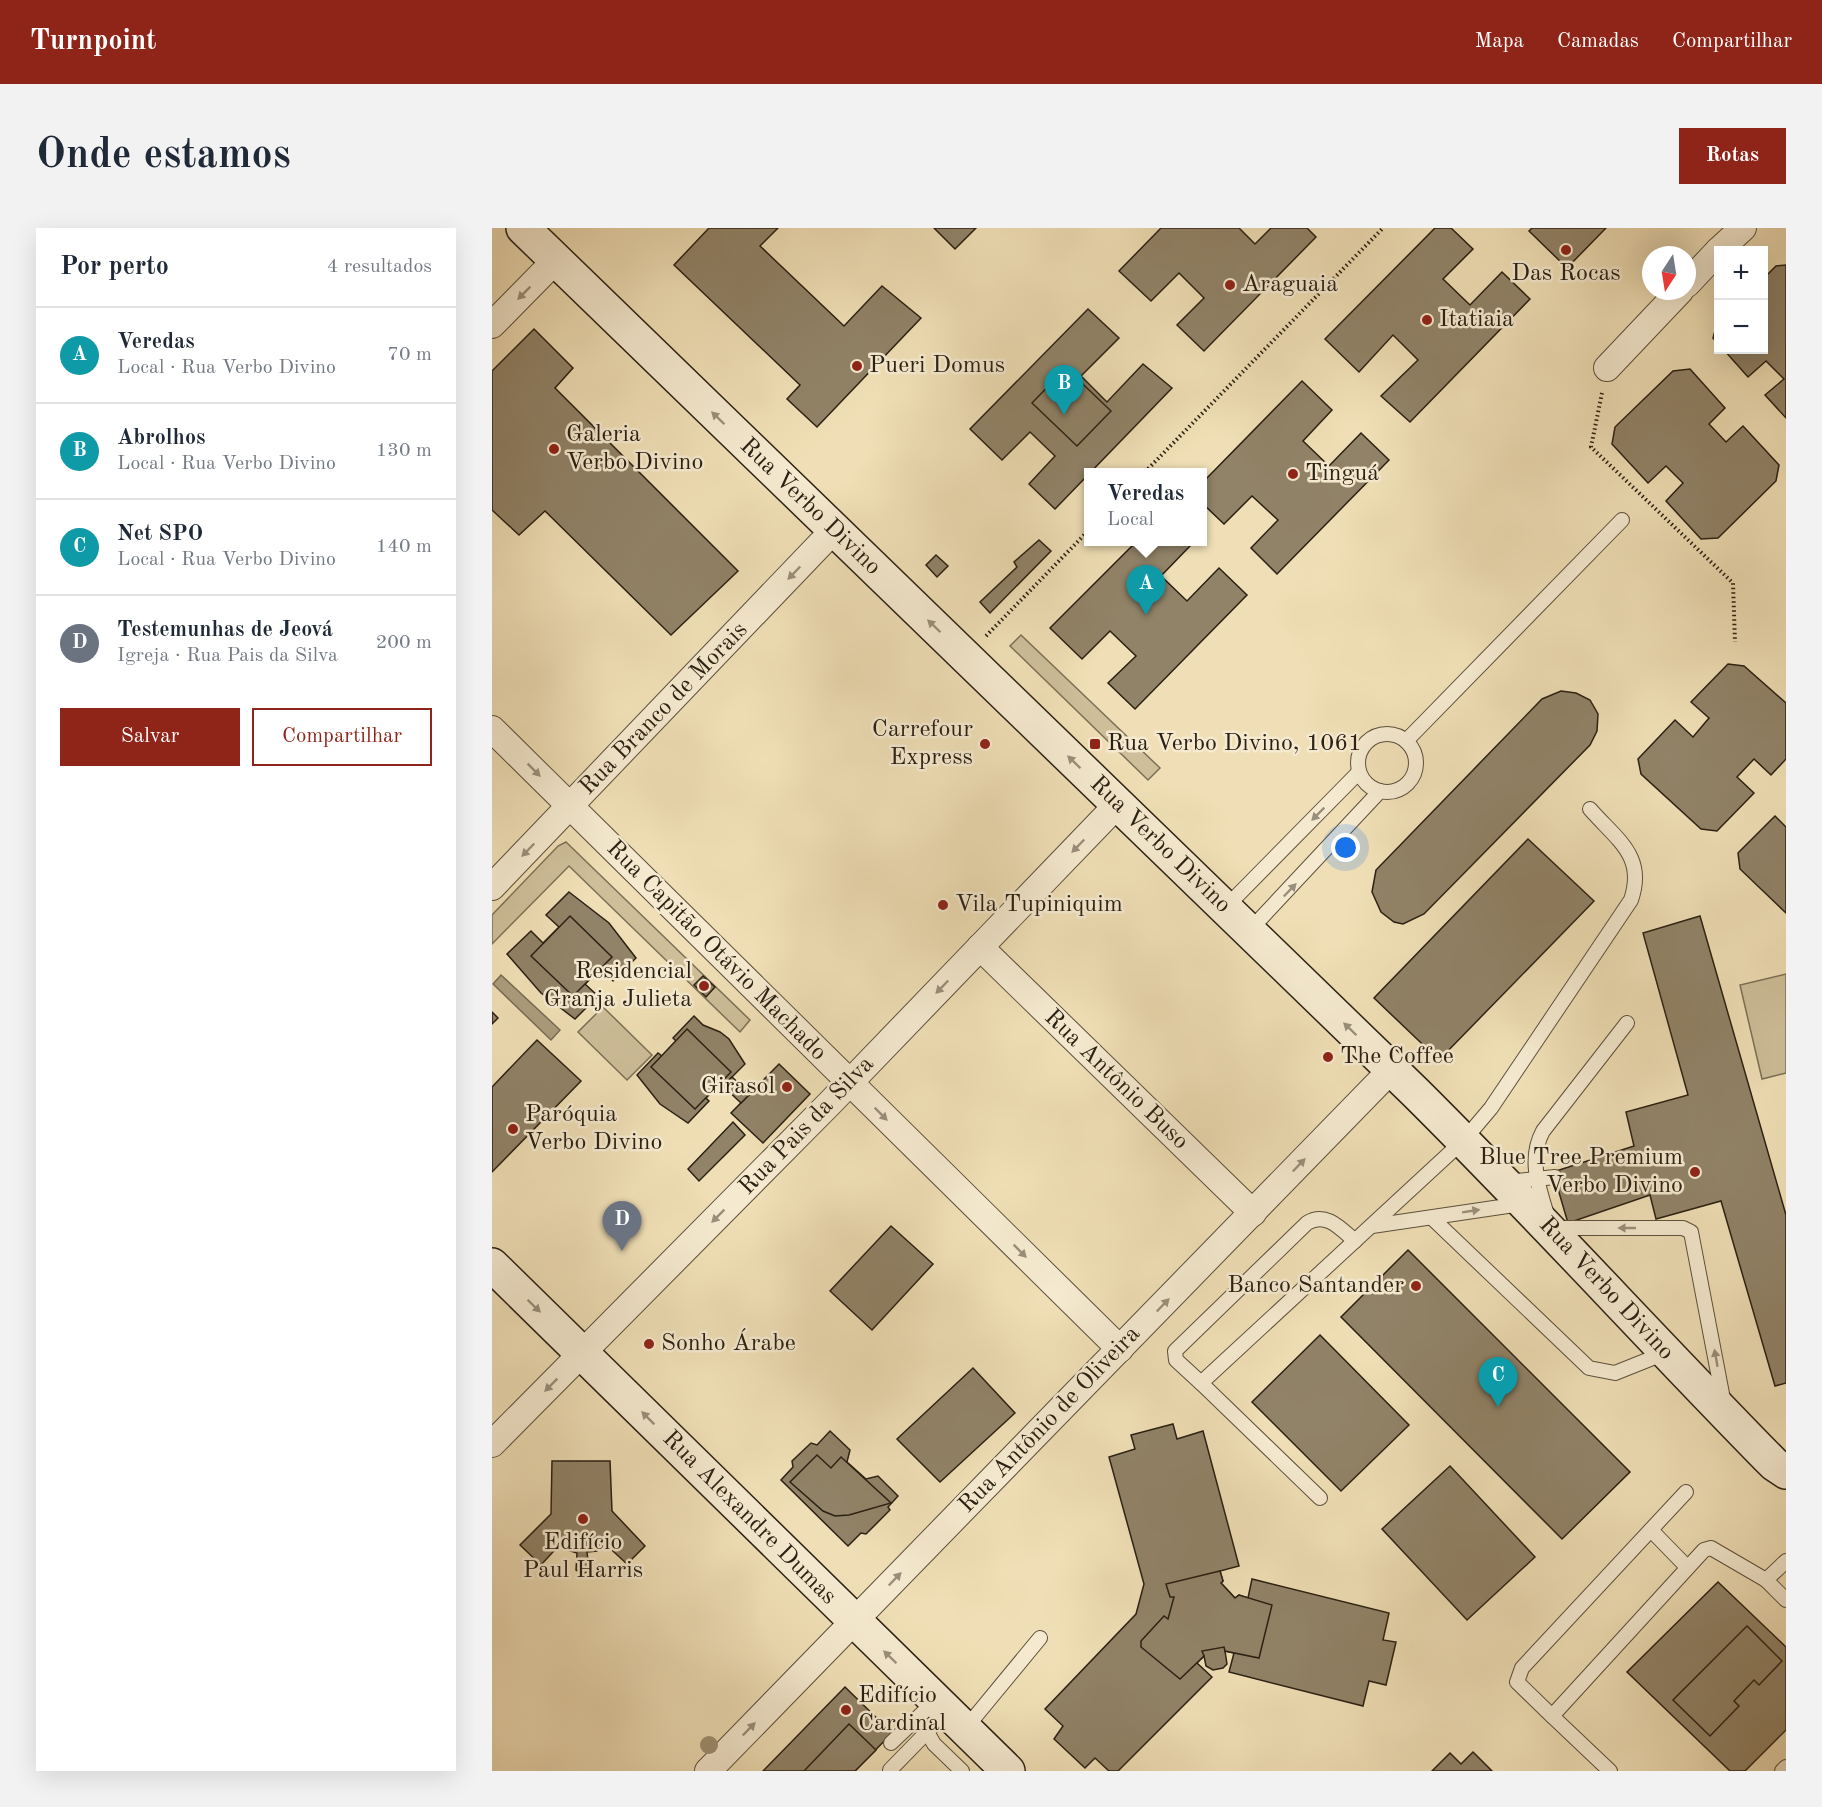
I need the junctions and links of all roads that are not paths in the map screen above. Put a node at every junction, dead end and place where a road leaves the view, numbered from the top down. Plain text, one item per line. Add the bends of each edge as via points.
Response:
1 (523, 228) edge
2 (1743, 228) edge
3 (1724, 246) edge
4 (1714, 256) edge
5 (556, 260) junction
6 (1696, 275) edge
7 (1671, 300) edge
8 (492, 325) edge
9 (1607, 368) road end
10 (1622, 520) dead end
11 (834, 530) junction
12 (492, 729) edge
13 (1406, 741) junction
14 (1359, 772) junction
15 (1380, 791) junction
16 (1118, 804) junction
17 (571, 807) junction
18 (1590, 809) dead end
19 (492, 887) edge
20 (1225, 908) junction
21 (1249, 931) junction
22 (980, 947) junction
23 (1627, 1023) dead end
24 (1392, 1069) junction
25 (850, 1083) junction
26 (1464, 1140) junction
27 (1555, 1177) dead end
28 (1522, 1188) junction
29 (1253, 1213) junction
30 (1432, 1218) junction
31 (1372, 1226) junction
32 (1551, 1228) junction
33 (1355, 1241) junction
34 (492, 1265) edge
35 (1120, 1349) junction
36 (582, 1353) junction
37 (1665, 1353) junction
38 (1201, 1383) junction
39 (1726, 1415) junction
40 (492, 1444) edge
41 (1786, 1472) edge
42 (1686, 1492) dead end
43 (1320, 1498) dead end
44 (1651, 1530) junction
45 (1786, 1561) edge
46 (1686, 1566) junction
47 (1766, 1580) junction
48 (1786, 1600) edge
49 (854, 1621) junction
50 (1040, 1638) dead end
51 (1552, 1716) junction
52 (943, 1719) junction
53 (891, 1743) dead end
54 (1786, 1767) edge
55 (890, 1770) edge
56 (708, 1771) edge
57 (962, 1771) edge
58 (1008, 1771) edge
59 (1610, 1771) edge
60 (1782, 1771) edge

1 - 5 street, Rua Verbo Divino
2 - 3 street
4 - 6 street
5 -> 8 street
11 -> 5 street, Rua Verbo Divino
7 - 9 street
10 - 13 lane
16 -> 11 street, Rua Verbo Divino
11 -> 17 street, Rua Branco de Morais
12 -> 17 street, Rua Capitão Otávio Machado
13 - 14 lane via 1385,734 1371,738 1360,749
13 - 15 lane via 1416,762 1412,776 1395,791
14 - 15 lane via 1367,784
14 -> 20 lane
21 -> 15 lane
16 - 20 street, Rua Verbo Divino
16 -> 22 street, Rua Pais da Silva
17 -> 19 street, Rua Branco de Morais
17 - 25 street, Rua Capitão Otávio Machado
18 - 26 lane via 1636,865 1631,900 1491,1108
20 - 21 street, Rua Verbo Divino
24 -> 21 street, Rua Verbo Divino
22 -> 25 street, Rua Pais da Silva
22 - 29 street, Rua Antônio Buso
23 - 28 lane via 1544,1131
24 - 26 street, Rua Verbo Divino
29 -> 24 street, Rua Antônio de Oliveira
25 -> 35 street, Rua Capitão Otávio Machado
25 -> 36 street, Rua Pais da Silva
26 - 28 street, Rua Verbo Divino
26 - 31 lane
27 - 28 lane
30 -> 28 lane
28 - 32 street, Rua Verbo Divino
35 -> 29 street, Rua Antônio de Oliveira
30 - 31 lane
30 - 37 lane via 1589,1368 1615,1373
31 - 33 lane
32 - 37 street, Rua Verbo Divino
39 -> 32 lane via 1690,1232 1683,1228
33 - 38 lane
33 - 38 lane via 1329,1220 1307,1223 1175,1351 1176,1360
34 -> 36 street, Rua Alexandre Dumas
49 -> 35 street, Rua Antônio de Oliveira
36 -> 40 street, Rua Pais da Silva
49 -> 36 street, Rua Alexandre Dumas
37 - 39 street, Rua Verbo Divino
38 - 43 lane
39 - 41 street, Rua Verbo Divino
42 - 44 lane
44 - 46 lane
44 - 51 lane via 1522,1668 1517,1682
45 - 47 lane
46 - 47 lane via 1711,1548
46 - 51 lane
47 - 48 lane
52 -> 49 street, Rua Alexandre Dumas
56 -> 49 street, Rua Antônio de Oliveira
50 - 52 lane
51 - 59 lane
52 - 53 lane
52 - 55 lane
52 - 57 lane via 934,1744
52 - 58 street, Rua Alexandre Dumas
54 - 60 lane

